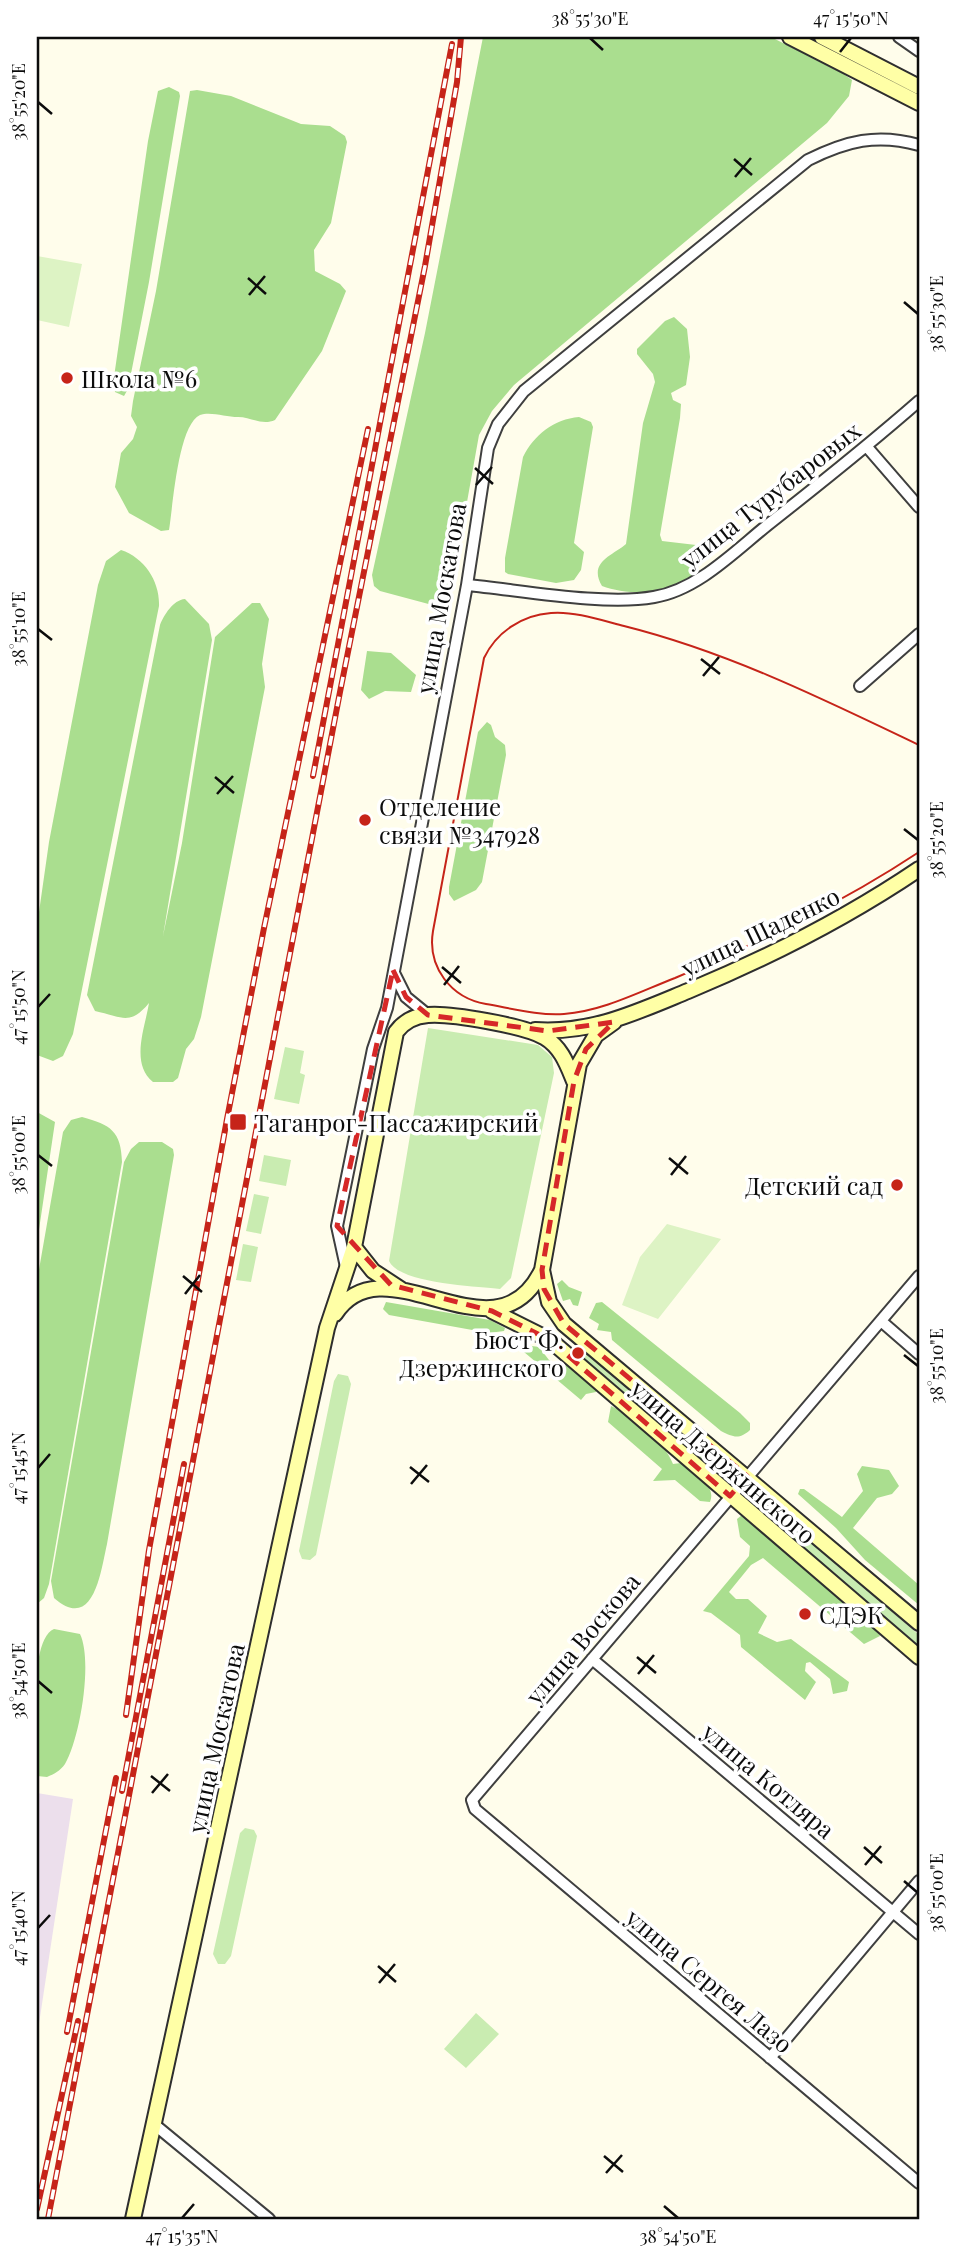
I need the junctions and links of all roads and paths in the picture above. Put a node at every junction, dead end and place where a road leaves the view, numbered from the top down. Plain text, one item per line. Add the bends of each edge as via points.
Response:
1 (789, 37) edge
2 (822, 37) edge
3 (899, 37) edge
4 (919, 51) edge
5 (919, 87) edge
6 (919, 103) edge
7 (919, 145) edge
8 (919, 401) edge
9 (867, 447) junction
10 (919, 507) edge
11 (467, 585) junction
12 (919, 634) edge
13 (860, 686) dead end
14 (919, 869) edge
15 (393, 970) junction
16 (387, 1008) junction
17 (428, 1015) junction
18 (614, 1022) junction
19 (526, 1029) junction
20 (396, 1032) junction
21 (574, 1081) junction
22 (337, 1226) junction
23 (354, 1247) junction
24 (346, 1267) junction
25 (542, 1270) junction
26 (919, 1276) edge
27 (403, 1291) junction
28 (492, 1311) junction
29 (881, 1321) junction
30 (327, 1328) junction
31 (919, 1354) edge
32 (747, 1476) junction
33 (730, 1496) junction
34 (919, 1623) edge
35 (919, 1657) edge
36 (592, 1659) junction
37 (475, 1809) joint
38 (919, 1881) edge
39 (893, 1912) junction
40 (919, 1934) edge
41 (770, 2058) junction
42 (155, 2125) junction
43 (919, 2183) edge
44 (133, 2219) edge
45 (269, 2219) edge

1 - 6 main road
2 - 5 main road
3 - 4 street
7 - 11 street, улица Москатова via 871,138 808,160 524,391 498,424 488,448
8 - 9 street, улица Турубаровых
9 - 10 street
9 - 11 street, улица Турубаровых via 708,572 673,592 653,597 594,597
11 - 15 street, улица Москатова
12 - 13 street
14 - 18 main road, улица Щаденко via 778,953
15 - 16 street, улица Москатова
15 - 17 street via 406,997
16 - 20 street, улица Москатова
16 - 22 street, улица Москатова via 373,1049
17 - 19 main road, улица Щаденко
17 - 20 main road via 404,1022
18 - 19 main road, улица Щаденко via 568,1031
18 - 21 main road, улица Щаденко via 586,1049
19 - 21 main road via 554,1045
20 - 23 main road, улица Москатова
21 - 25 main road, улица Щаденко
22 - 23 street
22 - 24 street, улица Москатова
23 - 24 main road, улица Москатова
23 - 27 main road via 373,1271
24 - 30 main road, улица Москатова
25 - 28 main road via 526,1295
25 - 32 main road, улица Дзержинского via 549,1302 564,1324
26 - 29 street
27 - 28 main road, улица Дзержинского
27 - 30 main road via 356,1294 342,1304
28 - 33 main road, улица Дзержинского via 550,1340
29 - 31 street
29 - 32 street
30 - 42 main road, улица Москатова
32 - 33 street, улица Воскова
32 - 34 main road, улица Дзержинского
33 - 35 main road, улица Дзержинского
33 - 36 street, улица Воскова
36 - 37 street, улица Воскова via 472,1800
36 - 39 street, улица Котляра
37 - 41 street, улица Сергея Лазо
38 - 39 street
39 - 40 street, улица Котляра
39 - 41 street
41 - 43 street, улица Сергея Лазо
42 - 44 main road, улица Москатова
42 - 45 street

